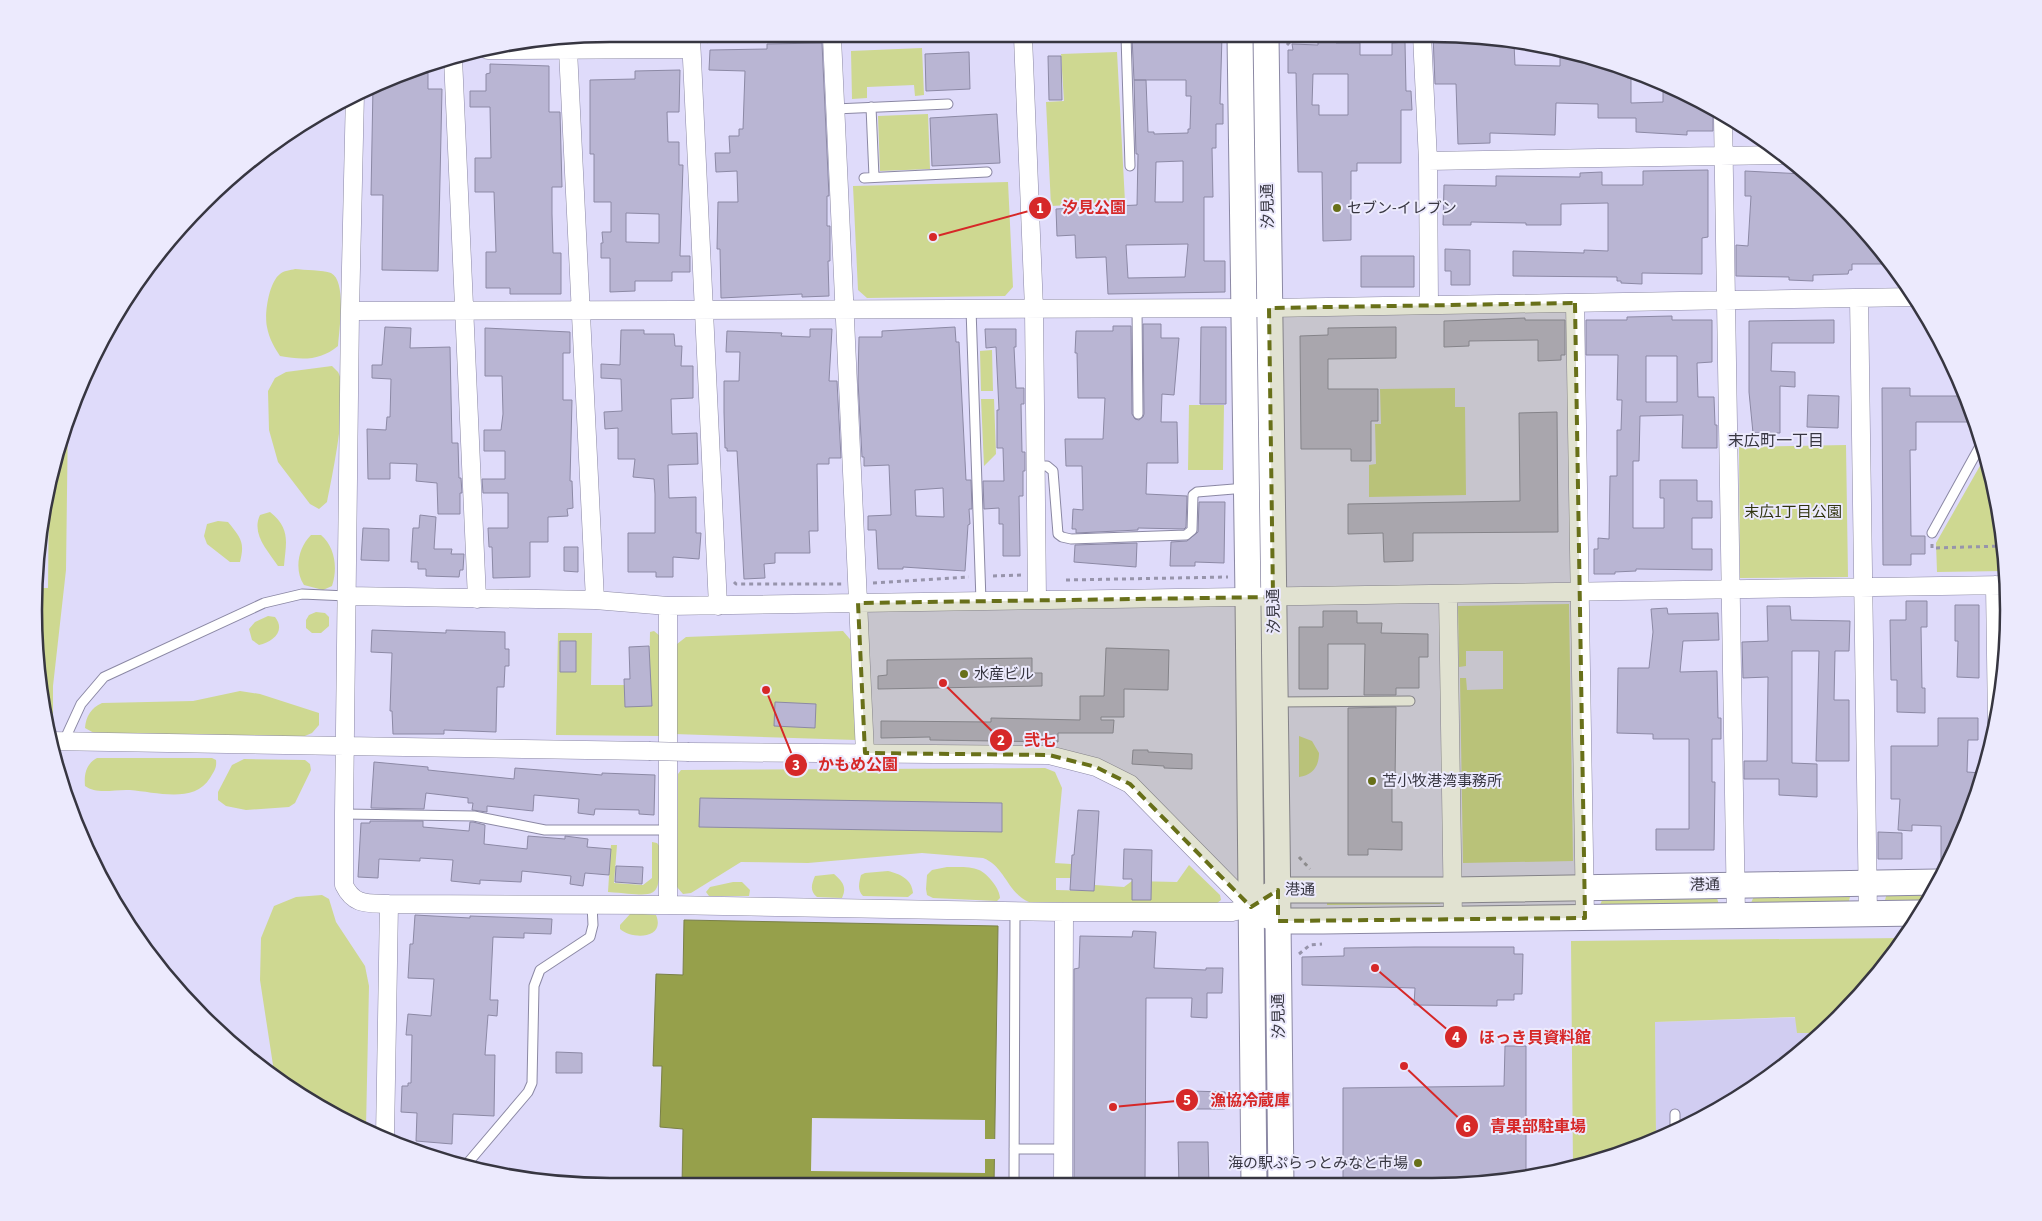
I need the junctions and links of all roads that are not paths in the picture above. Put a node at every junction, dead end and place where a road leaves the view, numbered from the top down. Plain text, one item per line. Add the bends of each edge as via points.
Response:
1 (832, 42) edge
2 (1023, 42) edge
3 (1126, 42) edge
4 (1240, 42) edge
5 (1266, 42) edge
6 (1422, 42) edge
7 (691, 44) edge
8 (518, 50) edge
9 (568, 50) junction
10 (453, 65) edge
11 (355, 103) edge
12 (948, 104) dead end
13 (871, 107) junction
14 (835, 109) junction
15 (1723, 124) edge
16 (1770, 155) edge
17 (1724, 156) junction
18 (1428, 161) junction
19 (1130, 166) dead end
20 (987, 172) dead end
21 (874, 177) junction
22 (864, 178) dead end
23 (1905, 297) edge
24 (1859, 298) junction
25 (1726, 301) junction
26 (1575, 303) junction
27 (1429, 306) junction
28 (1137, 308) junction
29 (1243, 308) junction
30 (1269, 308) junction
31 (844, 309) junction
32 (971, 309) junction
33 (1034, 309) junction
34 (581, 310) junction
35 (704, 310) junction
36 (350, 311) junction
37 (464, 311) junction
38 (1138, 414) dead end
39 (1976, 451) edge
40 (1036, 466) junction
41 (1259, 487) junction
42 (1932, 533) road end
43 (1999, 585) edge
44 (1863, 587) junction
45 (1731, 589) junction
46 (1579, 592) junction
47 (1448, 594) junction
48 (347, 596) junction
49 (1248, 597) junction
50 (1274, 597) junction
51 (477, 599) junction
52 (595, 600) junction
53 (1037, 600) junction
54 (981, 601) junction
55 (858, 603) junction
56 (2000, 603) edge
57 (668, 606) junction
58 (718, 606) junction
59 (1999, 628) edge
60 (1410, 701) dead end
61 (1262, 702) junction
62 (58, 740) edge
63 (57, 741) edge
64 (345, 746) junction
65 (865, 753) junction
66 (344, 814) junction
67 (668, 830) junction
68 (1930, 882) edge
69 (1868, 883) junction
70 (1736, 884) junction
71 (1584, 887) junction
72 (1278, 890) junction
73 (1453, 890) junction
74 (389, 904) junction
75 (592, 905) junction
76 (668, 905) junction
77 (1251, 908) junction
78 (1015, 911) junction
79 (1064, 912) junction
80 (1868, 914) junction
81 (1911, 914) edge
82 (1736, 916) junction
83 (1585, 918) junction
84 (1453, 920) junction
85 (1278, 921) junction
86 (1675, 1114) dead end
87 (1675, 1124) edge
88 (385, 1132) edge
89 (1014, 1149) junction
90 (1063, 1149) junction
91 (470, 1161) edge
92 (1014, 1178) edge
93 (1063, 1178) edge
94 (1254, 1178) edge
95 (1280, 1178) edge

1 - 14 street
2 - 33 street
3 - 19 lane
4 - 29 street, 汐見通
5 - 30 street, 汐見通
6 - 18 street
7 - 9 street
7 - 35 street
8 - 9 street
9 - 34 street
10 - 37 street
11 - 36 street
12 - 13 lane
13 - 14 lane
13 - 21 lane
14 - 31 street
15 - 17 street
16 - 17 street
17 - 18 street
17 - 25 street
18 - 27 street
20 - 21 lane
21 - 22 lane
23 - 24 street
24 - 25 street
24 - 44 street
25 - 26 street
25 - 45 street
26 - 27 street
26 - 46 street
27 - 30 street
28 - 29 street
28 - 33 street
28 - 38 lane
29 - 30 street
29 - 41 street, 汐見通
30 - 41 street, 汐見通
31 - 32 street
31 - 35 street
31 - 55 street
32 - 33 street
32 - 54 lane
33 - 40 street
34 - 35 street
34 - 37 street
34 - 52 street
35 - 58 street
36 - 37 street
36 - 48 street
37 - 51 street
39 - 42 lane
40 - 41 lane via 1047,466 1052,471 1058,534 1071,539 1186,535 1192,530 1193,495 1197,492
40 - 53 street
41 - 49 street, 汐見通
41 - 50 street, 汐見通
43 - 44 street
44 - 45 street
44 - 69 street
45 - 46 street
45 - 70 street
46 - 47 street
46 - 71 street
47 - 50 street
47 - 73 street
48 - 51 street
48 - 62 lane via 302,594 264,603 104,677 81,704
48 - 64 street
49 - 50 street
49 - 53 street
49 - 61 street, 汐見通
50 - 61 street, 汐見通
51 - 52 street
52 - 57 street
53 - 54 street
54 - 55 street
55 - 58 street
55 - 65 street
56 - 59 street
57 - 58 street
57 - 67 street
60 - 61 lane
61 - 72 street, 汐見通
61 - 77 street, 汐見通
63 - 64 street
64 - 65 street, bridge
64 - 66 street
65 - 77 street via 1049,755 1096,767 1130,784
66 - 67 lane via 474,816 545,830
66 - 74 street via 344,885 349,895 359,902
67 - 76 street
68 - 69 street, 港通
69 - 70 street, 港通
69 - 80 street
70 - 71 street, 港通
70 - 82 street
71 - 73 street, 港通
71 - 83 street
72 - 73 street, 港通
72 - 77 street, 港通
72 - 85 street, 汐見通
73 - 84 street
74 - 75 street
74 - 88 street
75 - 76 street
75 - 91 lane via 590,937 540,970 534,986 532,1083 528,1092
76 - 78 street
77 - 79 street via 1232,912
77 - 85 street, 港通
77 - 94 street, 汐見通
78 - 79 street
78 - 89 lane
79 - 90 street
80 - 81 street, 港通
80 - 82 street, 港通
82 - 83 street, 港通
83 - 84 street, 港通
84 - 85 street, 港通
85 - 95 street, 汐見通
86 - 87 lane
89 - 90 lane
89 - 92 lane
90 - 93 street

